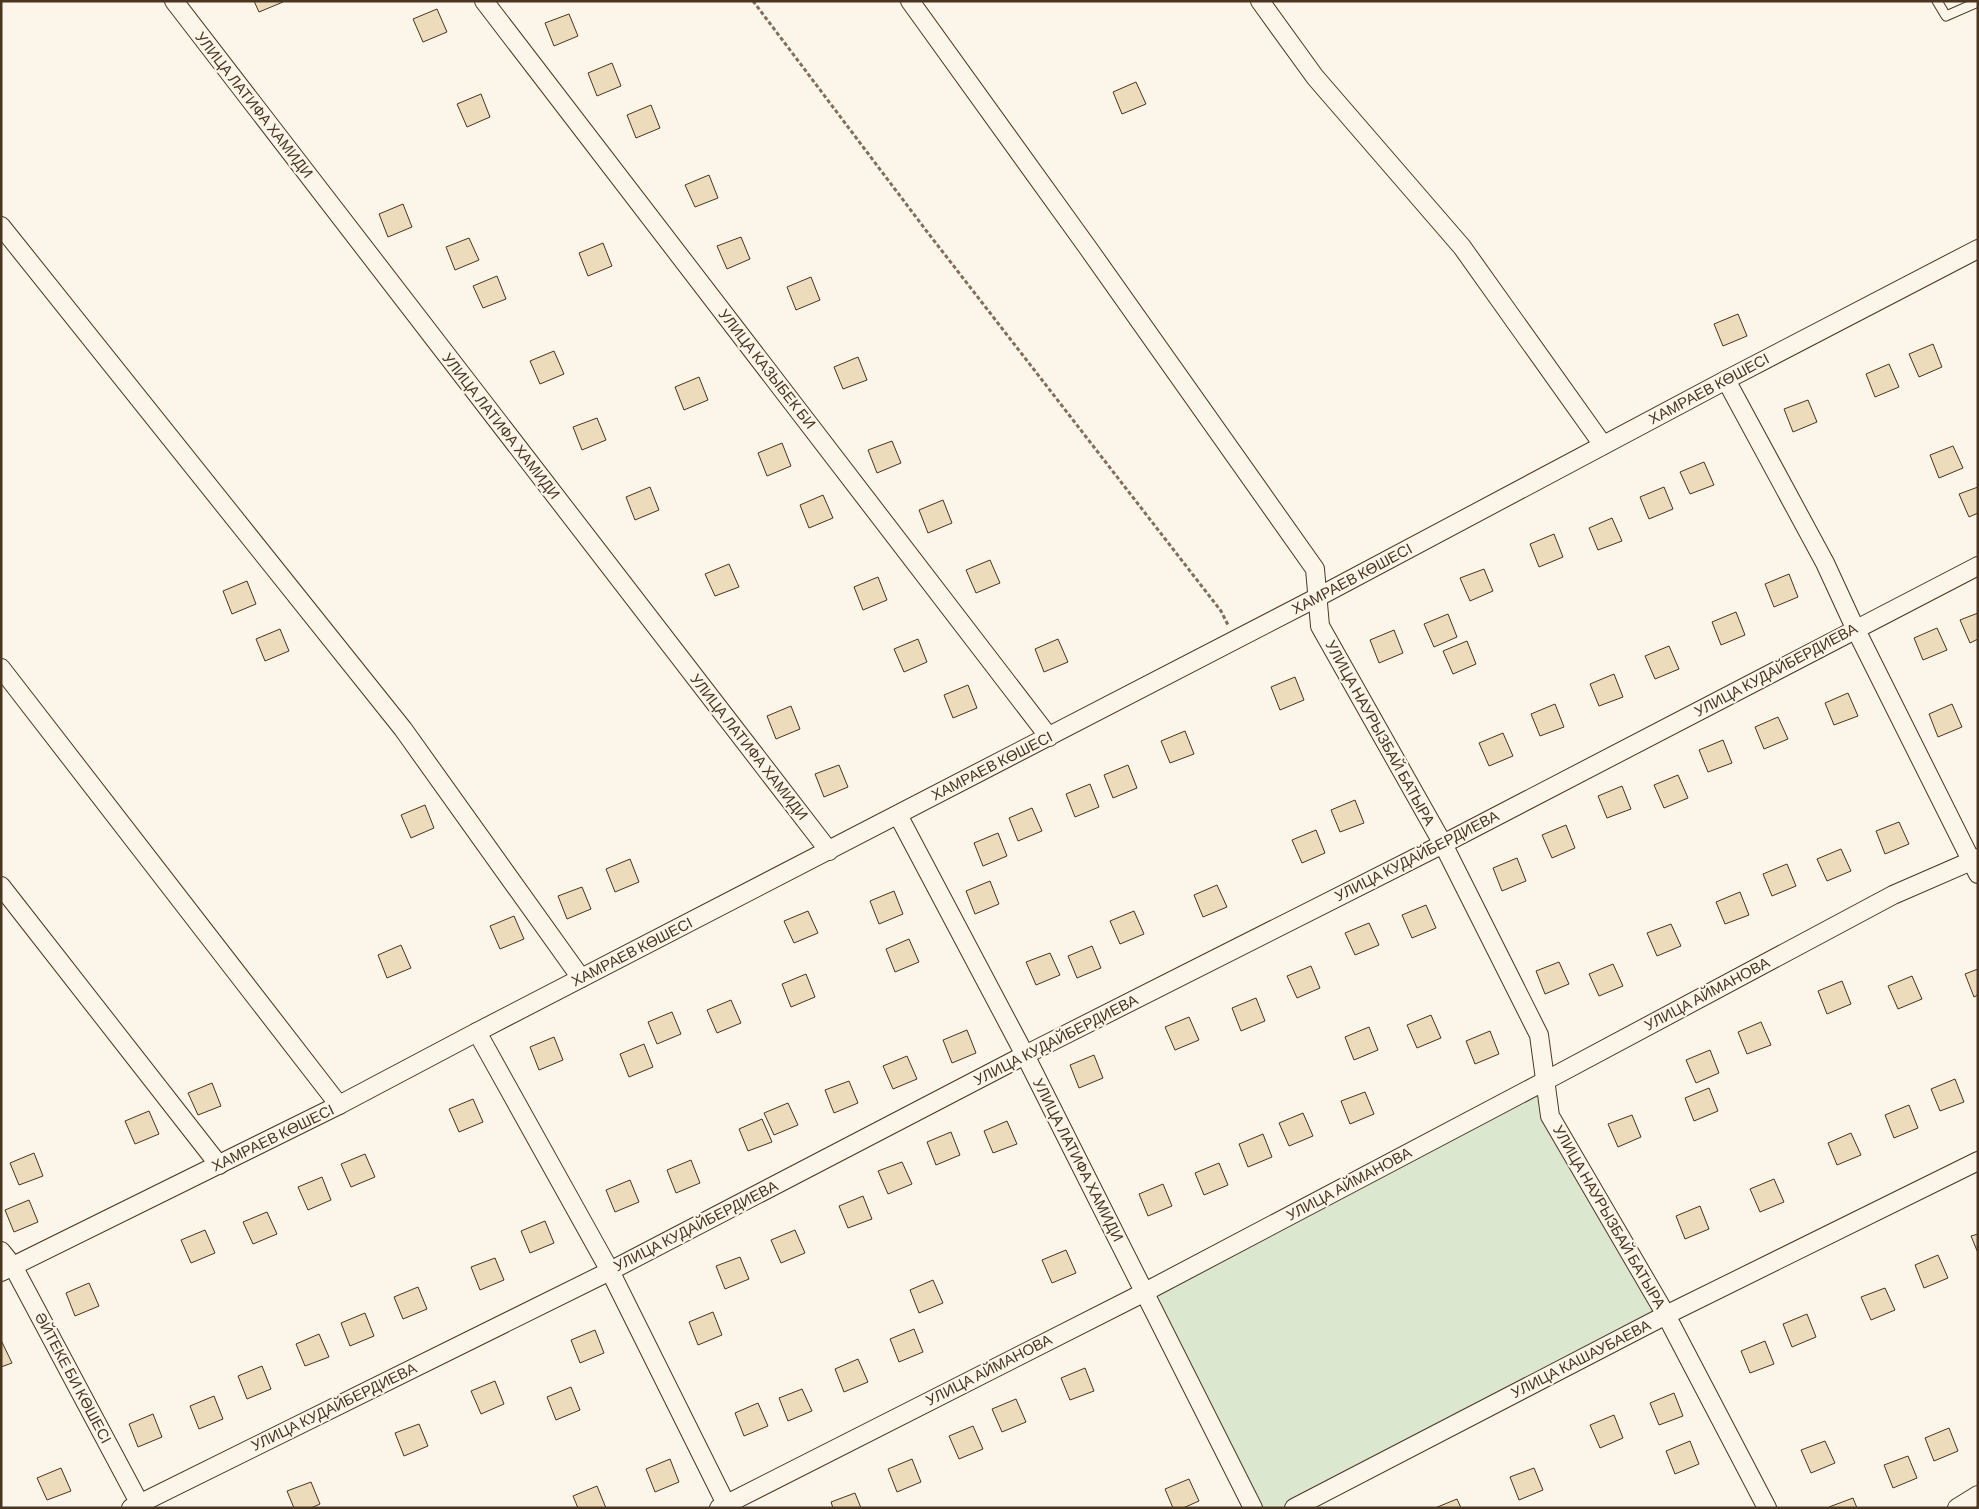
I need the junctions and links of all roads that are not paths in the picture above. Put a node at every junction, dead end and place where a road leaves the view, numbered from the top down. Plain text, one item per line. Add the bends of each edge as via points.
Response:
1 (174, 1) edge
2 (484, 1) edge
3 (910, 1) edge
4 (1260, 1) edge
5 (1937, 1) edge
6 (1976, 6) edge
7 (1, 226) edge
8 (1978, 249) edge
9 (1726, 380) junction
10 (1604, 445) junction
11 (1978, 566) edge
12 (1318, 597) junction
13 (1854, 628) junction
14 (1, 668) edge
15 (1049, 737) junction
16 (898, 815) junction
17 (1442, 844) junction
18 (829, 851) junction
19 (1976, 864) edge
20 (1, 886) edge
21 (581, 978) junction
22 (477, 1032) junction
23 (1025, 1055) junction
24 (1546, 1081) junction
25 (339, 1105) junction
26 (1978, 1161) edge
27 (219, 1164) junction
28 (1, 1251) edge
29 (7, 1269) edge
30 (610, 1271) junction
31 (1145, 1292) junction
32 (1666, 1315) junction
33 (1978, 1495) edge
34 (138, 1506) edge
35 (724, 1507) edge
36 (1253, 1508) edge
37 (1294, 1508) edge
38 (1767, 1508) edge
39 (1957, 1508) edge

1 - 18 street, УЛИЦА ЛАТИФА ХАМИДИ
2 - 15 street, УЛИЦА КАЗЫБЕК БИ
3 - 12 street, УЛИЦА НАУРЫЗБАЙ БАТЫРА via 1315,569
4 - 10 street via 1315,78 1462,247
5 - 6 lane via 1946,16
7 - 21 street via 403,729
8 - 9 street, ХАМРАЕВ КӨШЕСІ
9 - 10 street, ХАМРАЕВ КӨШЕСІ
9 - 13 street via 1825,563
10 - 12 street, ХАМРАЕВ КӨШЕСІ
11 - 13 street, УЛИЦА КУДАЙБЕРДИЕВА
12 - 15 street, ХАМРАЕВ КӨШЕСІ
12 - 17 street, УЛИЦА НАУРЫЗБАЙ БАТЫРА via 1320,626
13 - 17 street, УЛИЦА КУДАЙБЕРДИЕВА
13 - 19 street
14 - 25 street
15 - 16 street, ХАМРАЕВ КӨШЕСІ
16 - 18 street, ХАМРАЕВ КӨШЕСІ
16 - 23 street, УЛИЦА ЛАТИФА ХАМИДИ
17 - 23 street, УЛИЦА КУДАЙБЕРДИЕВА
17 - 24 street, УЛИЦА НАУРЫЗБАЙ БАТЫРА via 1539,1035
18 - 21 street, ХАМРАЕВ КӨШЕСІ
19 - 24 street, УЛИЦА АЙМАНОВА via 1893,895
20 - 27 street
21 - 22 street, ХАМРАЕВ КӨШЕСІ
22 - 25 street, ХАМРАЕВ КӨШЕСІ
22 - 30 street
23 - 30 street, УЛИЦА КУДАЙБЕРДИЕВА
23 - 31 street, УЛИЦА ЛАТИФА ХАМИДИ
24 - 31 street, УЛИЦА АЙМАНОВА
24 - 32 street, УЛИЦА НАУРЫЗБАЙ БАТЫРА via 1550,1116
25 - 27 street, ХАМРАЕВ КӨШЕСІ
26 - 32 street, УЛИЦА КАШАУБАЕВА
27 - 29 street, ХАМРАЕВ КӨШЕСІ
28 - 29 street, ӘЙТЕКЕ БИ КӨШЕСІ
29 - 34 street, ӘЙТЕКЕ БИ КӨШЕСІ
30 - 34 street, УЛИЦА КУДАЙБЕРДИЕВА
30 - 35 street
31 - 35 street, УЛИЦА АЙМАНОВА
31 - 36 street, УЛИЦА ЛАТИФА ХАМИДИ
32 - 37 street, УЛИЦА КАШАУБАЕВА
32 - 38 street, УЛИЦА НАУРЫЗБАЙ БАТЫРА
33 - 39 street

